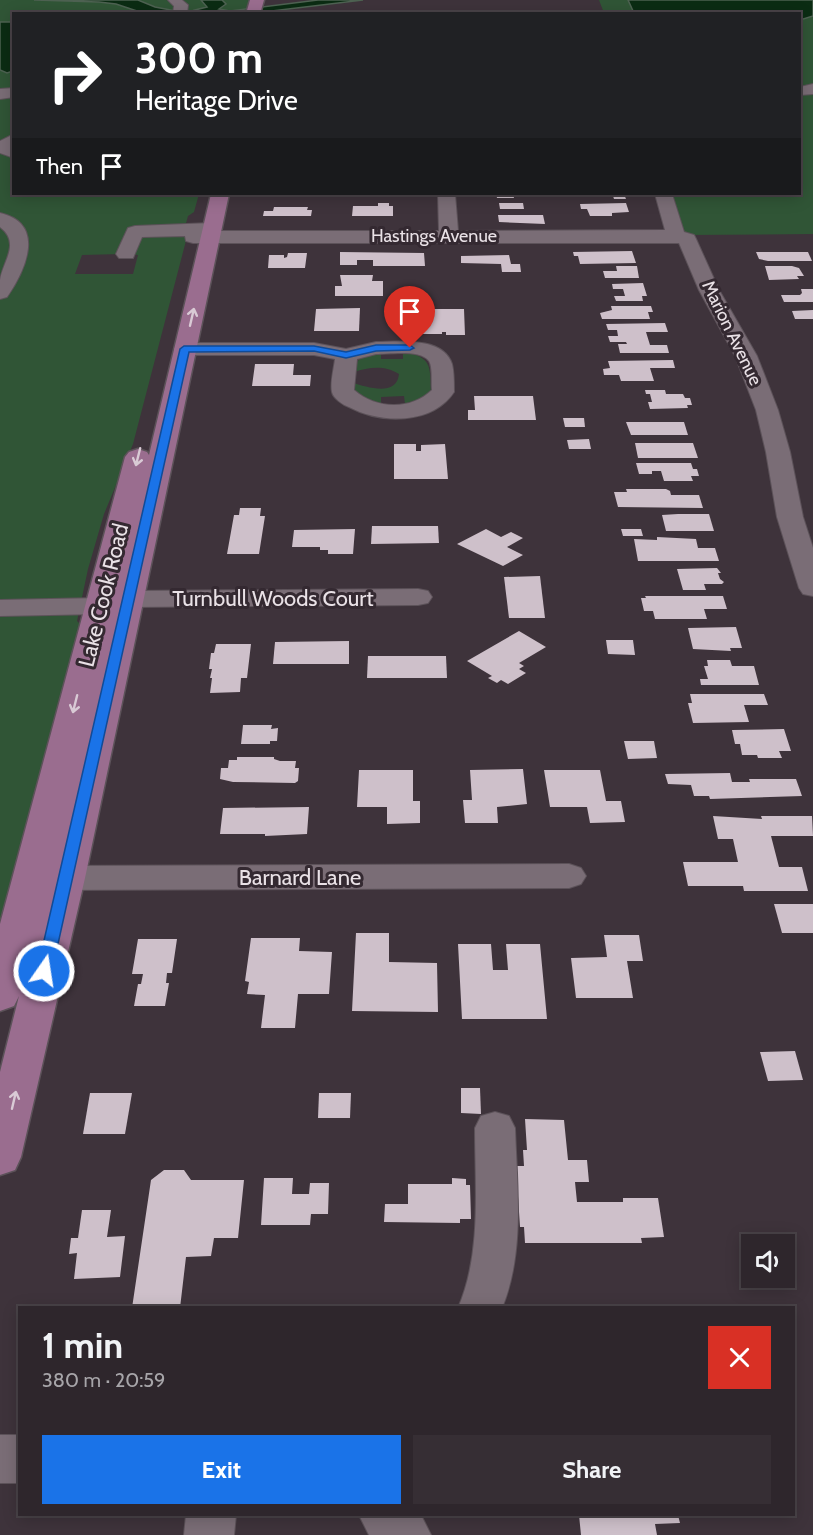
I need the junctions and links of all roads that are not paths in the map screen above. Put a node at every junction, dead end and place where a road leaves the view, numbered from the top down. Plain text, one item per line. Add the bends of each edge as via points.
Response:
1 (203, 195) edge
2 (220, 195) edge
3 (446, 195) edge
4 (664, 195) edge
5 (0, 227) edge
6 (202, 233) junction
7 (449, 236) junction
8 (676, 236) junction
9 (126, 254) dead end
10 (0, 293) edge
11 (184, 349) junction
12 (346, 355) junction
13 (813, 588) edge
14 (0, 589) edge
15 (418, 597) dead end
16 (111, 598) junction
17 (0, 608) edge
18 (569, 876) dead end
19 (49, 878) junction
20 (0, 996) edge
21 (495, 1128) dead end
22 (0, 1157) edge
23 (481, 1306) edge
24 (18, 1459) edge
25 (0, 1460) edge
26 (211, 1516) edge
27 (385, 1516) edge
28 (209, 1535) edge
29 (406, 1535) edge

1 - 6 main road, Lake Cook Road
2 - 6 main road, Lake Cook Road
3 - 7 street
4 - 8 street, Marion Avenue
5 - 10 street via 12,271
6 - 7 street, Hastings Avenue
6 - 9 street, Hastings Avenue via 135,232
11 -> 6 main road, Lake Cook Road
6 -> 16 main road, Lake Cook Road via 144,432
7 - 8 street, Hastings Avenue
8 - 13 street, Marion Avenue via 687,239 709,290 746,356 767,410 790,517
11 - 12 street via 314,349
11 - 16 main road, Lake Cook Road
12 - 12 street via 376,348 425,350 441,363 443,392 429,404 418,407 392,411 366,408 343,392
14 - 16 street
15 - 16 street, Turnbull Woods Court
16 - 17 street
16 - 19 main road, Lake Cook Road
18 - 19 street, Barnard Lane
19 - 20 main road, Lake Cook Road
22 -> 19 main road, Lake Cook Road
21 - 23 street via 493,1268
24 - 25 street
26 - 28 street
27 - 29 street

